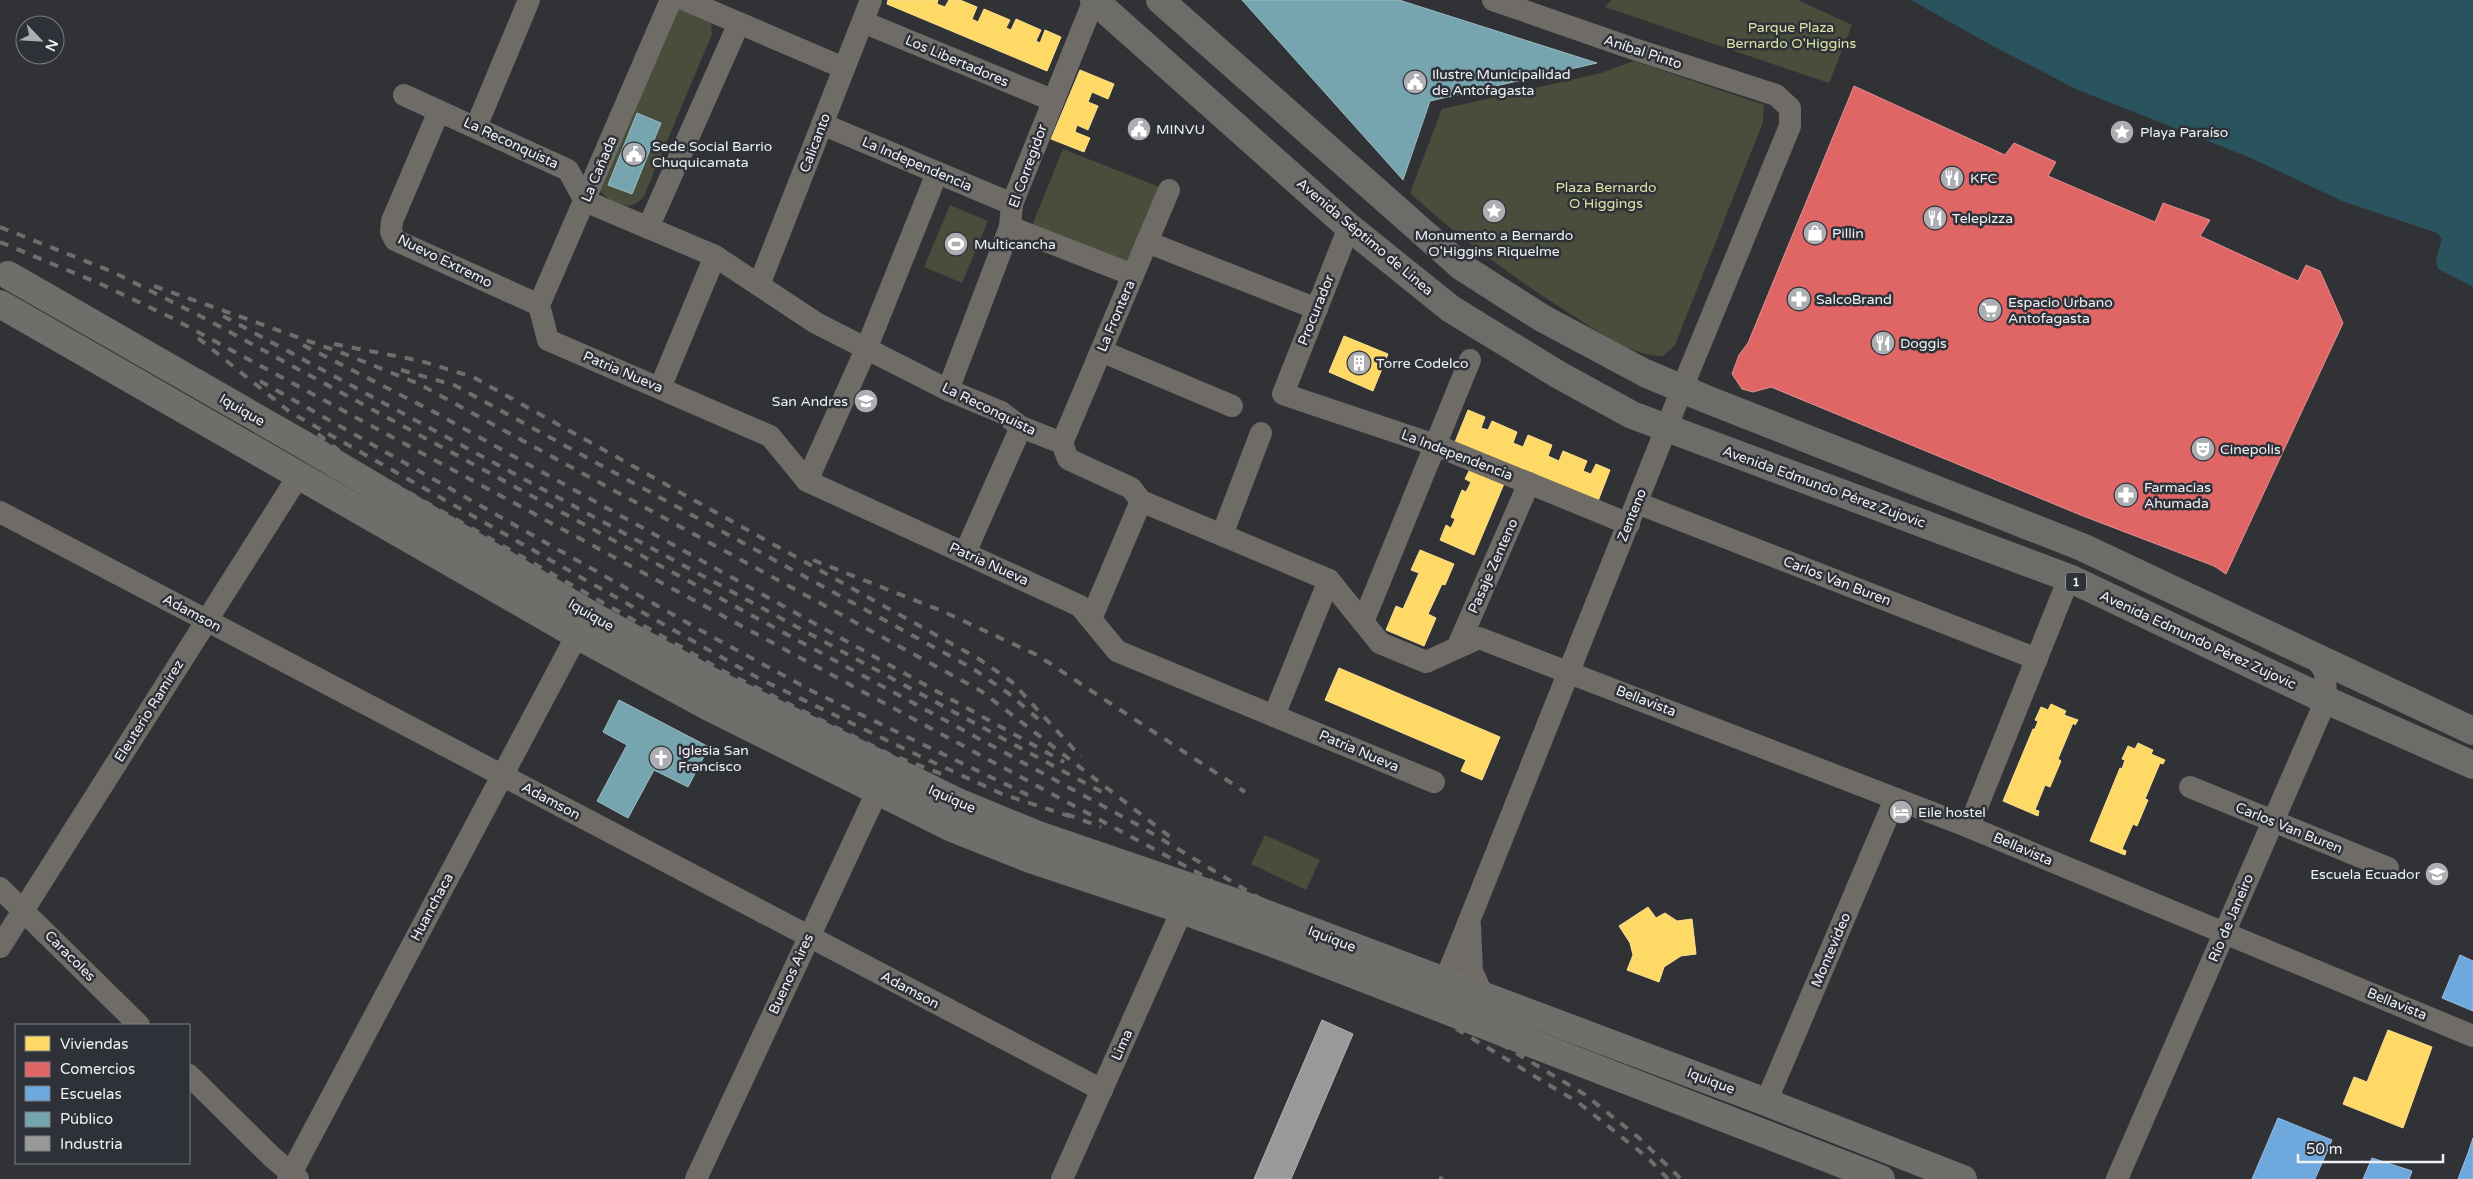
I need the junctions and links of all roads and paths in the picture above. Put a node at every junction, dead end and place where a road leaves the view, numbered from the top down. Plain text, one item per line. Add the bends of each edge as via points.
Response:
1 (529, 0) edge
2 (671, 0) edge
3 (685, 0) edge
4 (871, 0) edge
5 (1094, 0) edge
6 (1160, 0) edge
7 (1493, 0) edge
8 (715, 6) edge
9 (863, 22) junction
10 (739, 23) junction
11 (844, 68) junction
12 (404, 95) dead end
13 (1052, 100) junction
14 (1790, 108) joint
15 (440, 111) junction
16 (822, 124) junction
17 (476, 127) junction
18 (937, 173) junction
19 (1169, 190) dead end
20 (585, 201) junction
21 (1012, 204) junction
22 (1010, 227) junction
23 (1349, 227) junction
24 (648, 228) junction
25 (1147, 242) junction
26 (715, 256) junction
27 (1133, 275) junction
28 (759, 285) junction
29 (2, 293) edge
30 (539, 306) junction
31 (1317, 309) junction
32 (867, 346) junction
33 (1101, 351) junction
34 (1470, 360) dead end
35 (660, 388) junction
36 (1683, 389) junction
37 (948, 390) junction
38 (1283, 394) joint
39 (1232, 406) dead end
40 (1021, 427) junction
41 (1667, 428) junction
42 (1261, 433) dead end
43 (1062, 443) junction
44 (1435, 445) junction
45 (299, 475) junction
46 (807, 481) junction
47 (1529, 483) junction
48 (1141, 501) junction
49 (1637, 503) junction
50 (0, 512) edge
51 (1629, 524) junction
52 (1222, 535) junction
53 (965, 553) junction
54 (2069, 578) junction
55 (1329, 580) junction
56 (1091, 619) junction
57 (206, 621) junction
58 (1363, 622) junction
59 (577, 635) junction
60 (1457, 648) junction
61 (2314, 655) junction
62 (2037, 659) junction
63 (1570, 672) junction
64 (2326, 700) junction
65 (1274, 716) junction
66 (2473, 731) edge
67 (2473, 765) edge
68 (502, 776) junction
69 (882, 781) junction
70 (1434, 782) dead end
71 (2190, 787) dead end
72 (1896, 799) junction
73 (2272, 821) junction
74 (1969, 827) junction
75 (2388, 868) dead end
76 (0, 888) edge
77 (1243, 905) junction
78 (1182, 910) junction
79 (23, 911) junction
80 (1470, 920) junction
81 (2225, 934) junction
82 (808, 936) junction
83 (0, 948) edge
84 (1445, 982) junction
85 (1483, 996) junction
86 (138, 1024) edge
87 (2473, 1036) edge
88 (1521, 1039) junction
89 (190, 1076) edge
90 (1102, 1090) junction
91 (1766, 1102) junction
92 (292, 1177) edge
93 (696, 1179) edge
94 (1062, 1179) edge
95 (1881, 1179) edge
96 (1963, 1179) edge
97 (2117, 1179) edge

1 - 17 street
2 - 20 street, La Cañada
3 - 8 street
4 - 9 street, Calicanto
5 - 13 street, El Corregidor
5 - 23 highway, Avenida Séptimo de Linea
6 - 36 highway via 1462,267 1542,318 1645,373
7 - 14 street, Aníbal Pinto via 1776,95
8 - 10 street
9 - 11 street, Calicanto
9 - 13 street, Los Libertadores
10 - 11 street
10 - 24 street
11 - 16 street, Calicanto
12 - 15 street, La Reconquista
13 - 21 street, El Corregidor
14 - 36 street, Zenteno via 1790,126
15 - 17 street, La Reconquista
15 - 30 street, Nuevo Extremo via 392,221 391,232 395,240
16 - 18 street, La Independencia
16 - 28 street, Calicanto
17 - 20 street, La Reconquista via 568,170
18 - 21 street, La Independencia
18 - 32 street
19 - 25 street, La Frontera
20 - 24 street, La Reconquista
20 - 30 street, La Cañada
21 - 22 street, El Corregidor
22 - 27 street
22 - 37 street, El Corregidor
23 - 31 street, Procurador
23 - 41 highway, Avenida Séptimo de Linea via 1451,310 1482,330 1632,415
24 - 26 street, La Reconquista
25 - 27 street, La Frontera
25 - 31 street
26 - 28 street, La Reconquista
26 - 35 street
27 - 33 street, La Frontera
28 - 32 street, La Reconquista via 816,323
29 - 45 main road, Iquique
29 - 69 main road, Iquique via 296,440 600,620
30 - 35 street, Patria Nueva via 548,340
31 - 38 street, Procurador
32 - 37 street, La Reconquista
32 - 46 street
33 - 39 street
33 - 43 street, La Frontera
34 - 44 street
35 - 46 street, Patria Nueva via 770,436
36 - 41 street, Zenteno
36 - 61 highway via 2082,547
37 - 40 street, La Reconquista via 1001,412
38 - 44 street, La Independencia
40 - 43 street, La Reconquista
40 - 53 street
41 - 49 street, Zenteno
41 - 54 highway, Avenida Edmundo Pérez Zujovic / 1
42 - 52 street
43 - 48 street via 1068,459 1131,488
44 - 47 street, La Independencia
44 - 58 street
45 - 57 street, Eleuterio Ramírez
45 - 59 main road, Iquique
46 - 53 street, Patria Nueva
47 - 51 street, La Independencia
47 - 60 street, Pasaje Zenteno
48 - 52 street
48 - 56 street
49 - 51 street, Zenteno
49 - 62 street, Carlos Van Buren
50 - 57 street, Adamson
51 - 63 street, Zenteno
52 - 55 street
53 - 56 street, Patria Nueva via 1080,606
54 - 62 street
54 - 64 highway, Avenida Edmundo Pérez Zujovic / 1
55 - 58 street
55 - 65 street
56 - 65 street, Patria Nueva via 1117,650
57 - 68 street, Adamson
57 - 79 street, Eleuterio Ramírez
58 - 60 street via 1380,643 1426,662
59 - 68 street, Huanchaca
59 - 69 main road, Iquique via 709,707
60 - 63 street via 1479,638
61 - 64 street, Río de Janeiro via 2325,672
61 - 66 highway
62 - 74 street
63 - 72 street, Bellavista
63 - 80 street, Zenteno
64 - 67 highway, Avenida Edmundo Pérez Zujovic / 1
64 - 73 street, Río de Janeiro
65 - 70 street, Patria Nueva
68 - 82 street, Adamson
68 - 92 street, Huanchaca
69 - 77 main road, Iquique via 960,803 1038,836
69 - 78 main road, Iquique via 978,838
69 - 82 street, Buenos Aires
71 - 73 street, Carlos Van Buren
72 - 74 street, Bellavista
72 - 91 street, Montevideo
73 - 75 street, Carlos Van Buren
73 - 81 street, Río de Janeiro
74 - 81 street, Bellavista
76 - 79 street, Caracoles
77 - 78 main road via 1218,902
77 - 84 main road, Iquique
78 - 88 main road, Iquique
78 - 90 street, Lima
79 - 83 street, Eleuterio Ramírez
79 - 86 street, Caracoles
80 - 84 street, Zenteno
80 - 85 street, Zenteno via 1472,971
81 - 87 street, Bellavista
81 - 97 street, Río de Janeiro
82 - 90 street, Adamson
82 - 93 street, Buenos Aires
84 - 85 main road, Iquique
85 - 88 main road via 1492,1014
85 - 91 main road, Iquique
88 - 95 main road, Iquique
89 - 92 street
90 - 94 street, Lima
91 - 96 main road, Iquique

